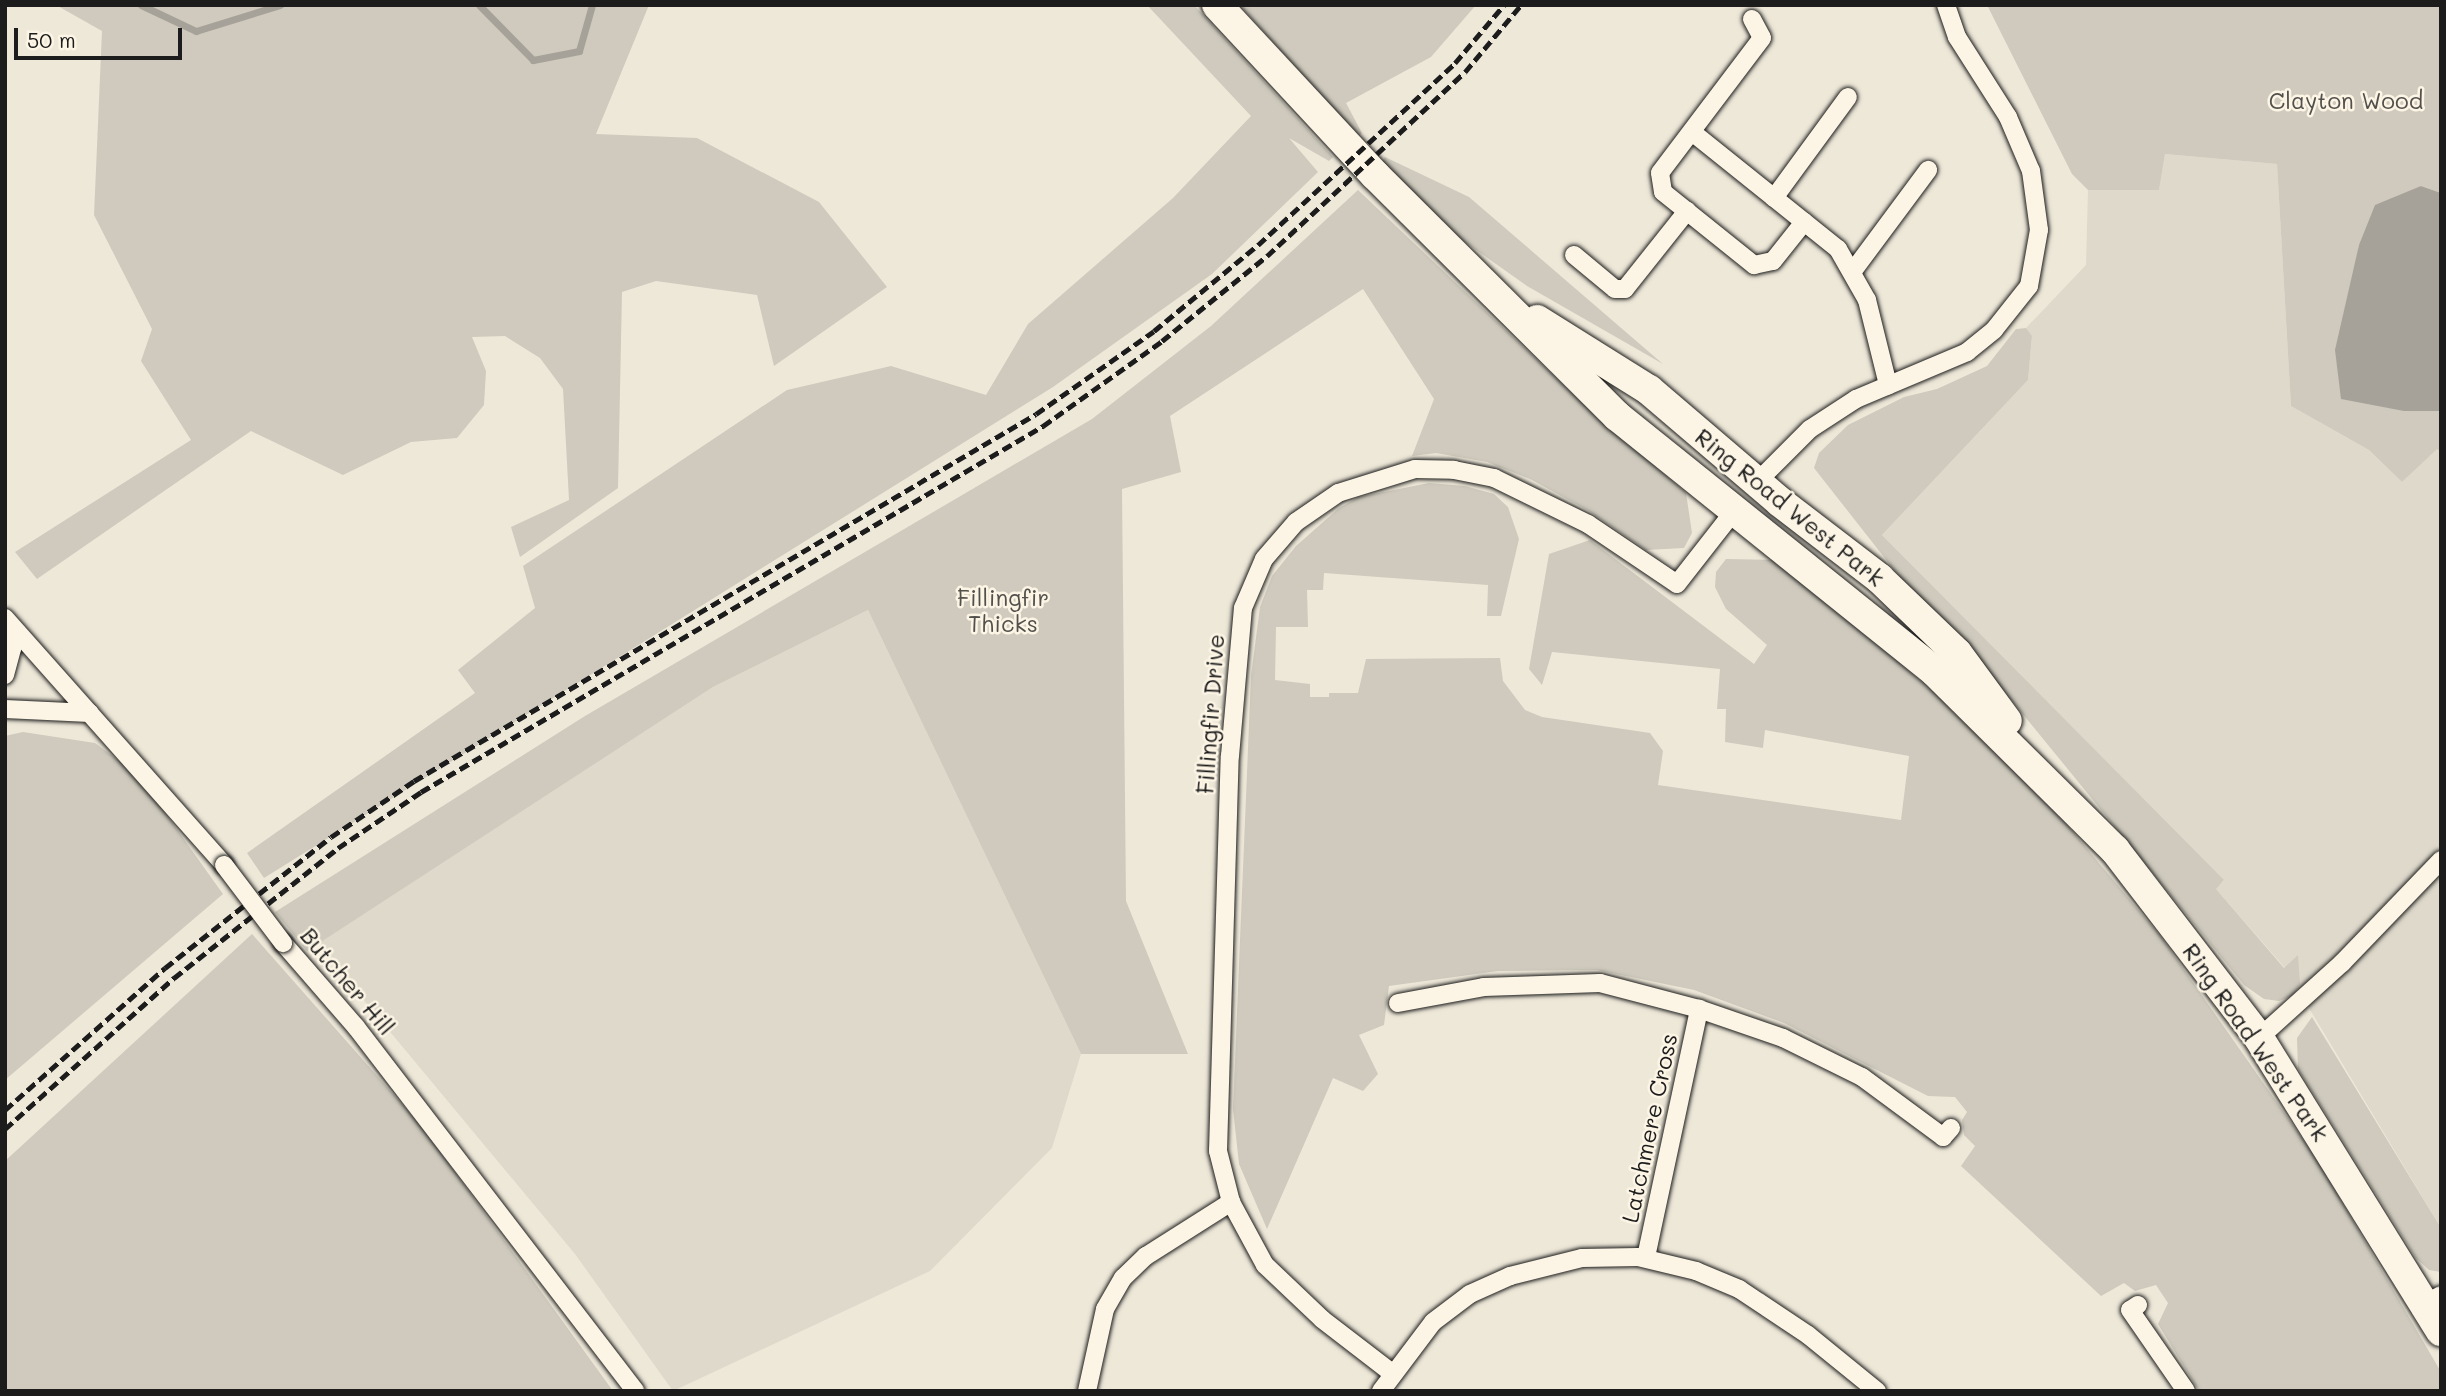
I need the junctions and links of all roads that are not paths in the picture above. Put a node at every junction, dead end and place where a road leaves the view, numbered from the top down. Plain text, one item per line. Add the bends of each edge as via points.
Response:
1 (1217, 5) edge
2 (1946, 5) edge
3 (1752, 19) dead end
4 (1848, 97) dead end
5 (1692, 131) junction
6 (1928, 170) dead end
7 (1774, 198) junction
8 (1687, 211) junction
9 (1804, 222) junction
10 (1574, 255) dead end
11 (1853, 271) junction
12 (1490, 291) junction
13 (1888, 385) junction
14 (1649, 390) junction
15 (1757, 482) junction
16 (1734, 511) junction
17 (1851, 602) junction
18 (7, 620) edge
19 (5, 675) edge
20 (5, 709) edge
21 (90, 713) junction
22 (2042, 774) junction
23 (2441, 860) edge
24 (1398, 1003) dead end
25 (1699, 1009) junction
26 (2259, 1038) junction
27 (1951, 1128) dead end
28 (1231, 1202) junction
29 (1646, 1257) junction
30 (2433, 1300) edge
31 (2138, 1305) dead end
32 (2441, 1331) edge
33 (1392, 1373) junction
34 (635, 1391) edge
35 (1087, 1391) edge
36 (1381, 1391) edge
37 (1877, 1391) edge
38 (2186, 1391) edge

1 - 12 highway, Ring Road West Park via 1374,175
2 - 13 street via 1957,37 2008,117 2031,172 2039,230 2029,286 1994,330 1967,352
3 - 5 street via 1762,38
4 - 7 street
5 - 7 street
5 - 8 street via 1660,173 1663,192
6 - 11 street
7 - 9 street
8 - 9 street via 1754,265 1773,261
8 - 10 street via 1625,289 1615,289
9 - 11 street via 1838,249
11 - 13 street via 1867,300
12 - 14 highway, Ring Road West Park
12 - 16 highway, Ring Road West Park via 1617,416
13 - 15 street via 1856,399 1810,429
14 - 15 highway, Ring Road West Park
14 - 16 highway via 1671,429 1724,474
15 - 16 highway
15 - 17 highway via 1761,511 1824,565
15 - 22 highway, Ring Road West Park via 1879,578 1957,653
16 - 17 highway, Ring Road West Park
16 - 28 street, Fillingfir Drive via 1677,584 1588,524 1494,478 1415,469 1338,493 1296,522 1264,559 1243,608 1230,756 1218,1151
17 - 22 highway, Ring Road West Park via 1935,672
18 - 19 street via 12,648
18 - 21 street, Butcher Hill
20 - 21 street
21 - 34 street, Butcher Hill, bridge via 224,865 363,1037
22 - 26 highway, Ring Road West Park via 2115,850
23 - 26 street via 2342,963
24 - 25 street via 1484,987 1600,984
25 - 27 street via 1783,1038 1861,1077 1943,1137
25 - 29 street, Latchmere Cross
26 - 30 highway, Ring Road West Park
28 - 33 street, Fillingfir Drive via 1265,1265 1322,1319
28 - 35 street via 1146,1256 1123,1278 1105,1309
29 - 33 street via 1582,1258 1510,1276 1470,1294 1433,1322
29 - 37 street via 1740,1289 1808,1335
30 - 32 highway, Ring Road West Park
31 - 38 street via 2130,1310
33 - 36 street

